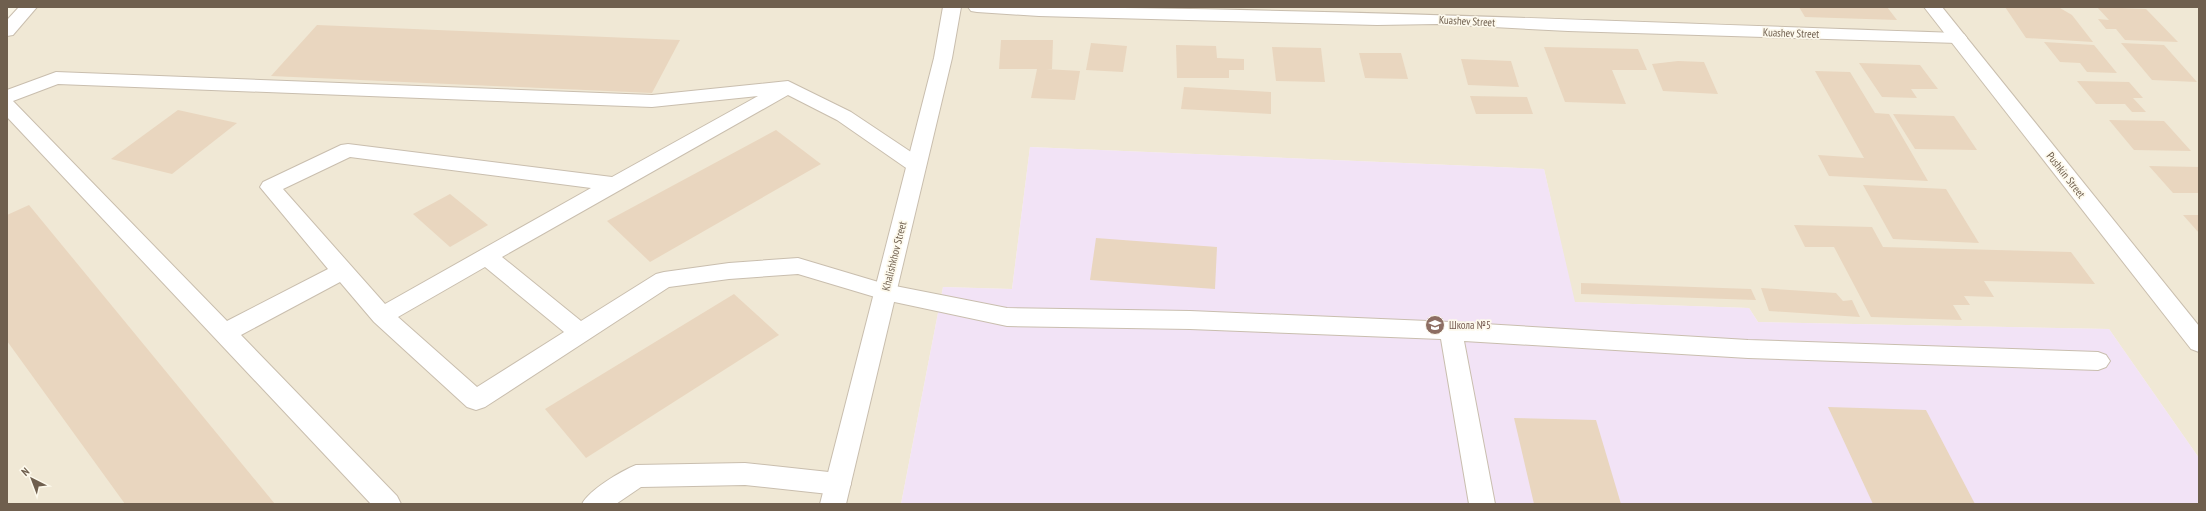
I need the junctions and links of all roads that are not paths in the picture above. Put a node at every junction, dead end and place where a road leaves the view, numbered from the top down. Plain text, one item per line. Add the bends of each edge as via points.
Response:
1 (28, 7) edge
2 (952, 7) edge
3 (976, 7) edge
4 (1932, 7) edge
5 (1435, 13) edge
6 (7, 31) edge
7 (1958, 38) junction
8 (788, 87) junction
9 (7, 97) edge
10 (7, 106) edge
11 (916, 165) junction
12 (615, 184) junction
13 (486, 256) junction
14 (343, 271) junction
15 (884, 292) junction
16 (382, 316) junction
17 (1451, 331) junction
18 (224, 333) junction
19 (580, 333) junction
20 (2199, 343) edge
21 (2098, 361) dead end
22 (836, 494) edge
23 (388, 504) edge
24 (595, 504) edge
25 (1482, 504) edge

1 - 6 street
2 - 11 street, Khalishkhov Street via 943,58
3 - 5 street, Kuashev Street via 1377,20
4 - 7 street, Pushkin Street
5 - 7 street, Kuashev Street via 1568,26
7 - 20 street, Pushkin Street
8 - 9 street via 652,101 56,78
8 - 11 street via 844,116
8 - 12 street
10 - 18 street
11 - 15 street, Khalishkhov Street
12 - 13 street
12 - 14 street via 348,150 270,187
13 - 16 street
13 - 19 street
14 - 16 street
14 - 18 street
15 - 17 street via 1007,317 1190,320
15 - 19 street via 798,266 728,271 664,280
15 - 22 street, Khalishkhov Street
16 - 19 street via 476,400
17 - 21 street via 1748,348
17 - 25 street
18 - 23 street
22 - 24 street via 745,474 636,476

